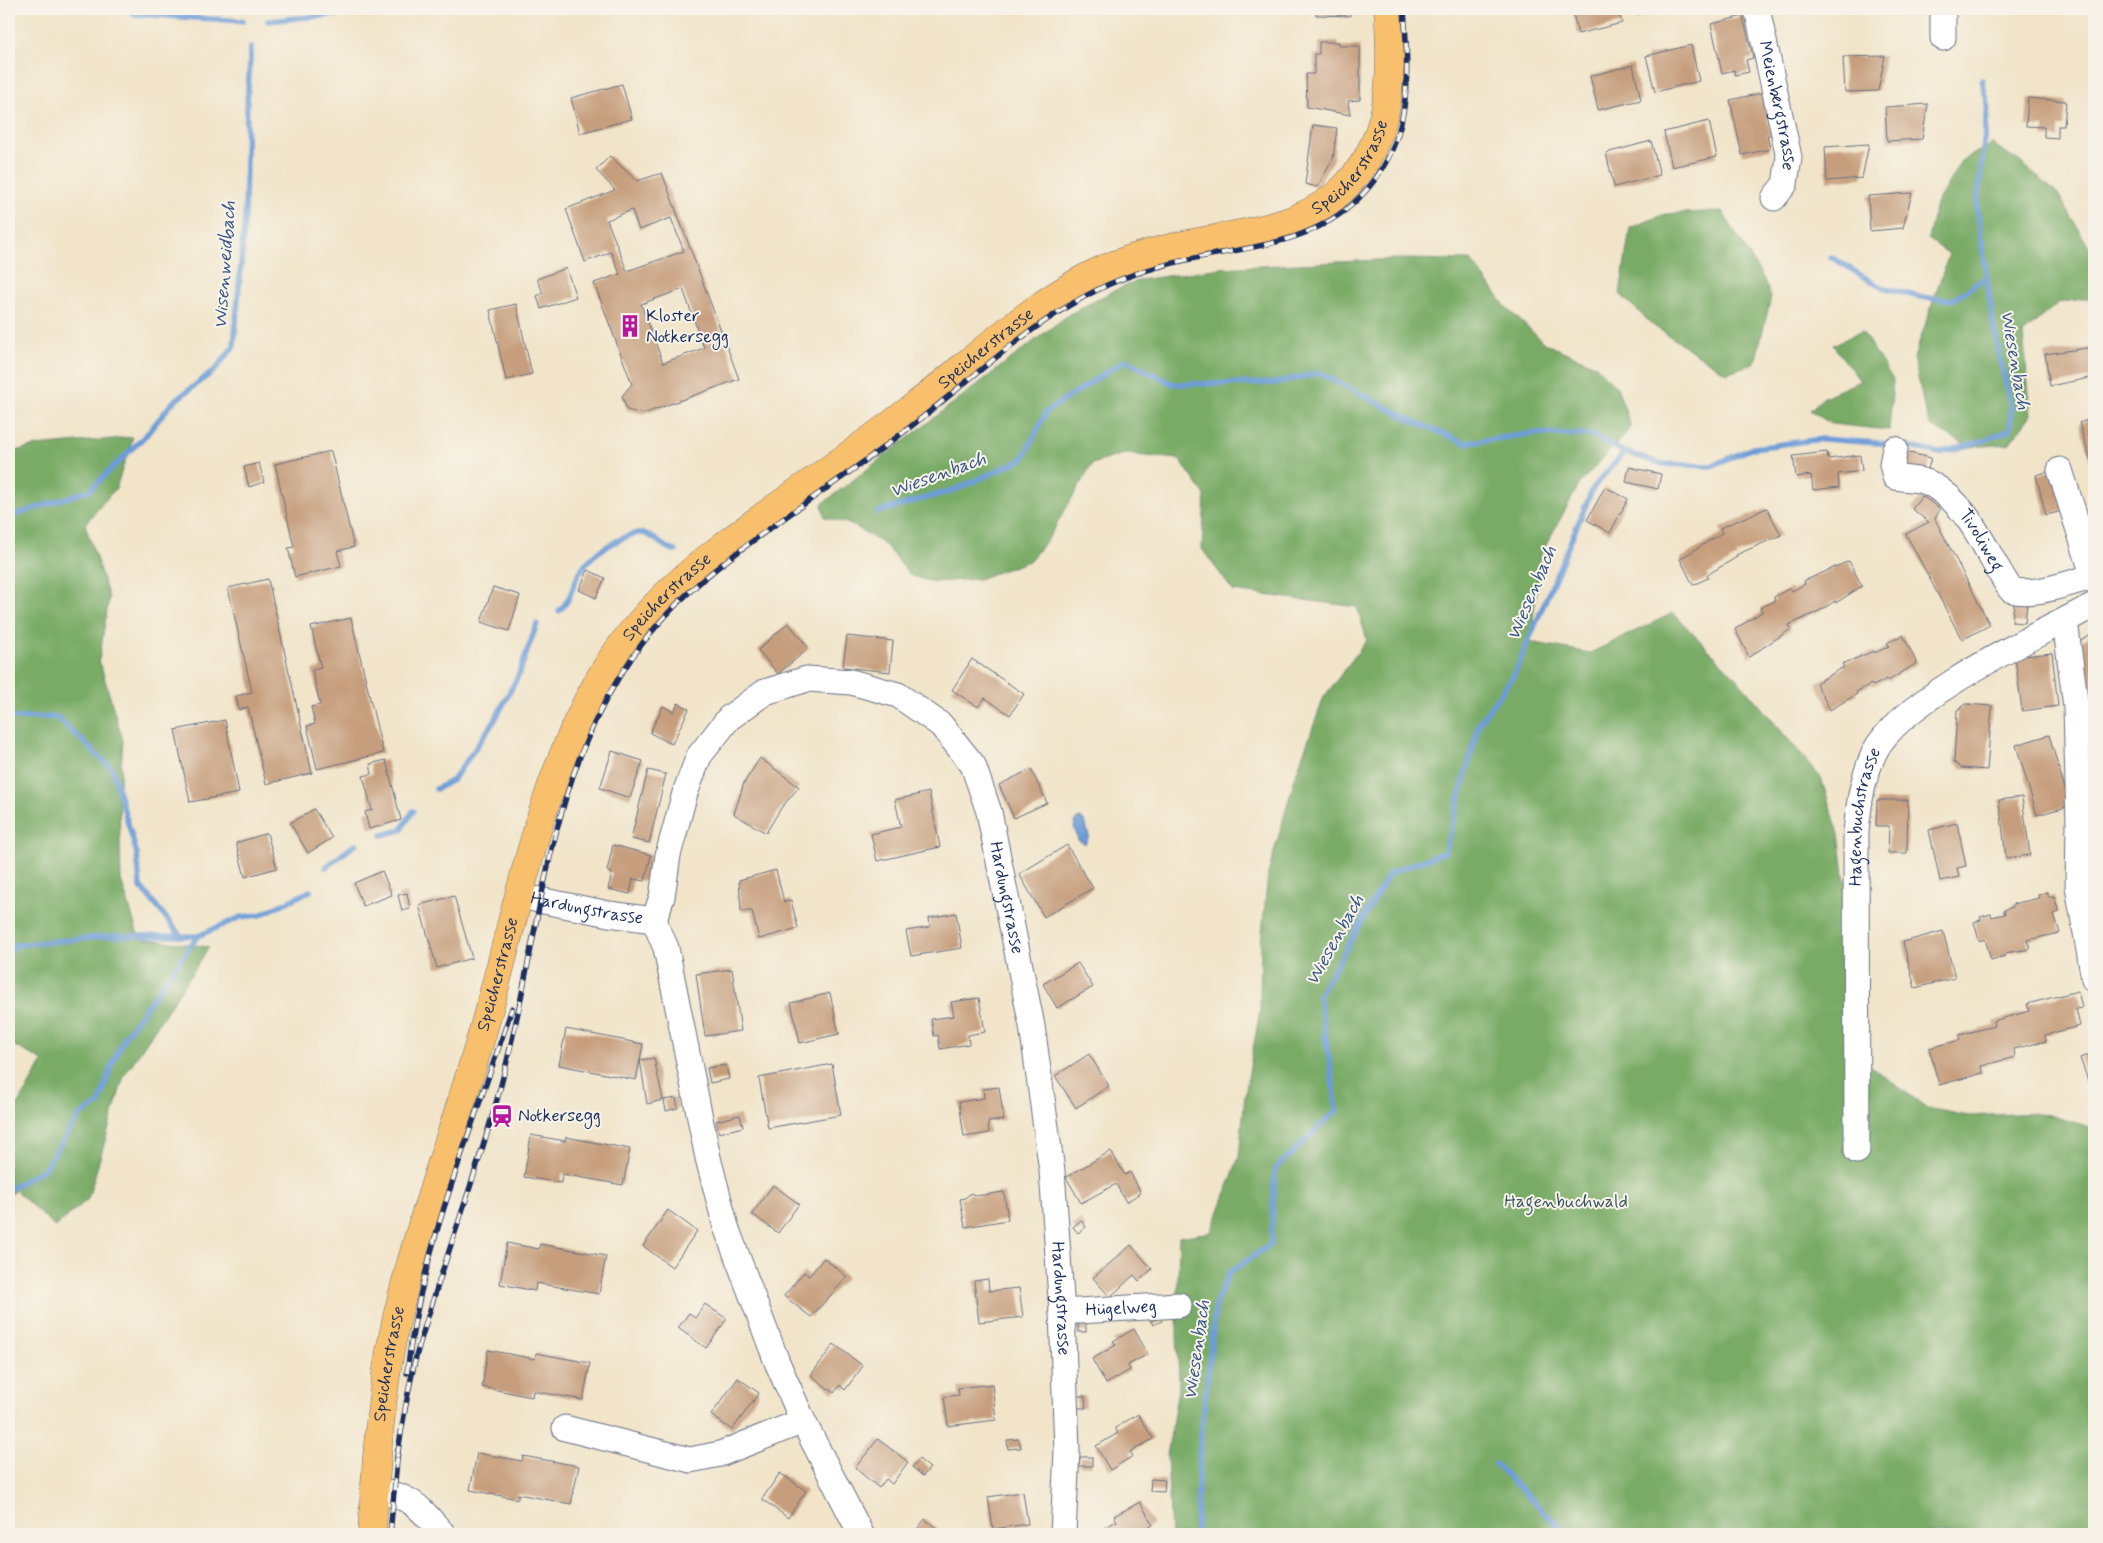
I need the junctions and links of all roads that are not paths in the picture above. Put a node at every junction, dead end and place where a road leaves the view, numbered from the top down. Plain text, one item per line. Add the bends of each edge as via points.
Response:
1 (1388, 9) edge
2 (1757, 9) edge
3 (1943, 9) edge
4 (1943, 38) dead end
5 (1774, 198) dead end
6 (1895, 449) dead end
7 (2060, 470) dead end
8 (2094, 578) edge
9 (2094, 605) edge
10 (2065, 620) junction
11 (519, 896) junction
12 (654, 920) junction
13 (2094, 979) edge
14 (1857, 1151) dead end
15 (1179, 1305) dead end
16 (1062, 1312) junction
17 (803, 1420) junction
18 (565, 1428) dead end
19 (375, 1491) junction
20 (372, 1534) edge
21 (443, 1534) edge
22 (861, 1534) edge
23 (1063, 1534) edge

1 - 11 main road, Speicherstrasse via 1391,68 1388,103 1372,151 1341,191 1294,220 1150,252 1068,288 1025,318 886,429 718,550 666,594 623,643 583,709 559,766
2 - 5 street, Meienbergstrasse via 1789,157 1785,184
3 - 4 street
6 - 8 street, Tivoliweg via 1892,464 1895,477 1928,482 1963,512 1982,537 2011,590 2022,593 2037,591
7 - 8 street
9 - 10 street, Hagenbuchstrasse
10 - 13 street via 2076,708 2078,887
10 - 14 street, Hagenbuchstrasse via 1950,685 1898,722 1876,750 1860,788 1856,832
11 - 12 street, Hardungstrasse
11 - 19 main road, Speicherstrasse via 476,1056 404,1290 383,1395
12 - 16 street, Hardungstrasse via 685,793 699,756 730,718 765,692 807,679 851,682 898,695 941,725 973,765 989,812 1032,1026 1052,1171
12 - 17 street, Hardungstrasse via 666,948 708,1158 726,1227 777,1362
15 - 16 street, Hügelweg
16 - 23 street, Hardungstrasse via 1067,1450
17 - 18 street via 720,1454 690,1460
17 - 22 street, Hardungstrasse
19 - 20 main road, Speicherstrasse
19 - 21 street via 410,1499

